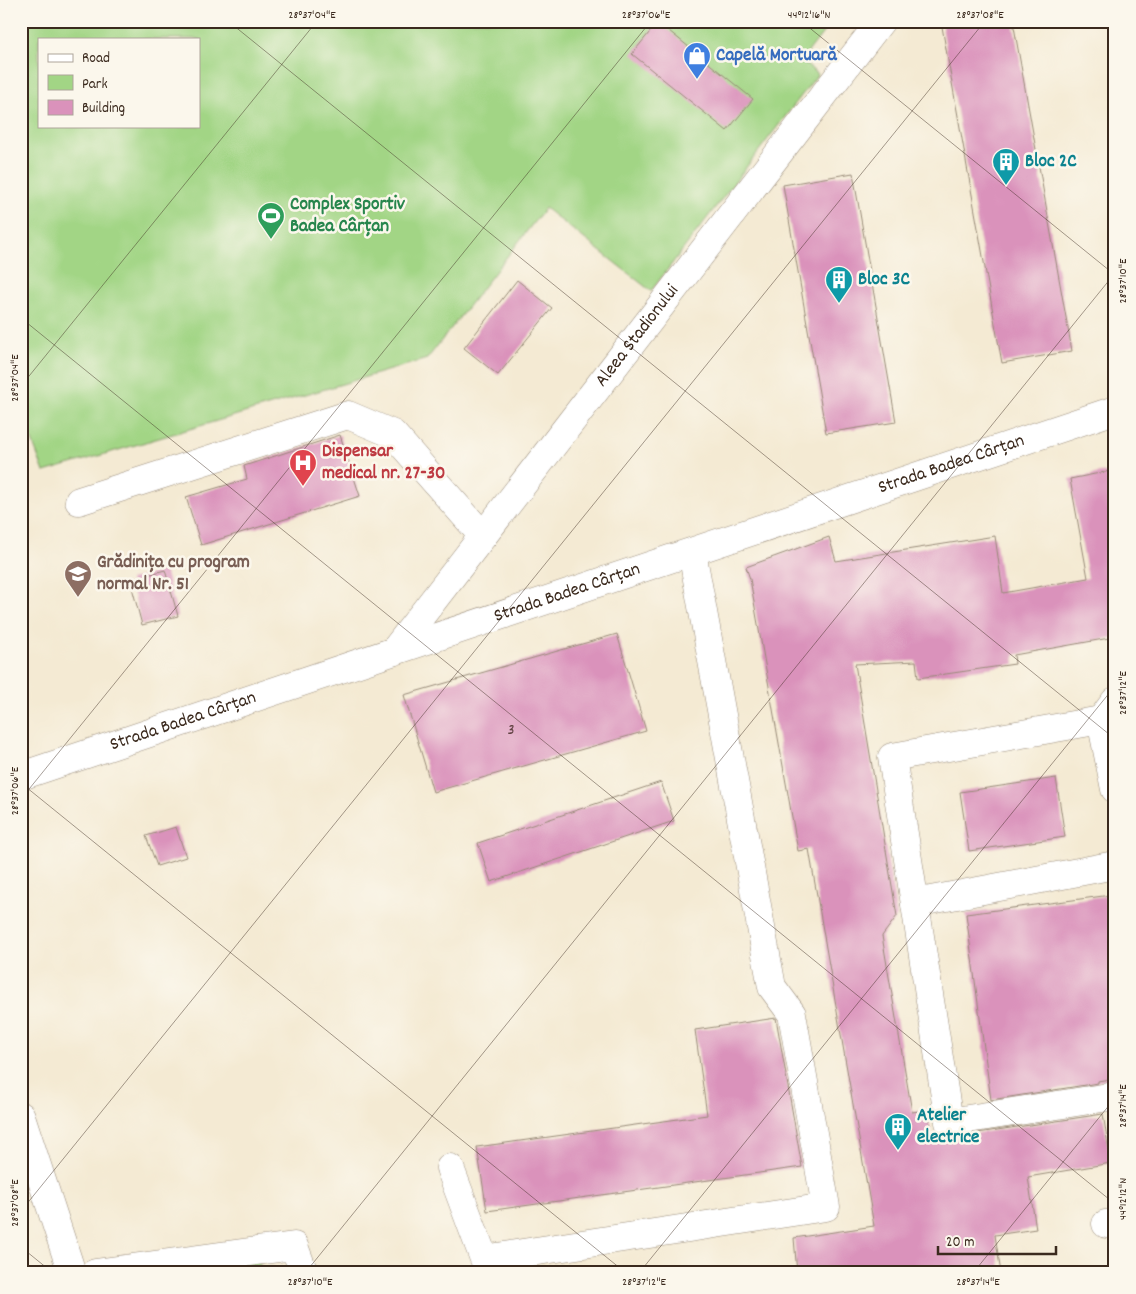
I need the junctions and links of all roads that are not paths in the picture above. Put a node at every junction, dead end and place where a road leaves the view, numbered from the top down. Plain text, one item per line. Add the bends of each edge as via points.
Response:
1 (881, 21) edge
2 (1115, 410) edge
3 (79, 501) dead end
4 (484, 536) junction
5 (692, 552) junction
6 (394, 651) junction
7 (1108, 711) edge
8 (21, 776) edge
9 (1115, 789) edge
10 (1115, 865) edge
11 (915, 903) junction
12 (1115, 1096) edge
13 (21, 1116) edge
14 (450, 1168) dead end
15 (72, 1273) edge
16 (96, 1273) edge
17 (304, 1273) edge

1 - 4 street, Aleea Stadionului
2 - 5 street, Strada Badea Cârțan
3 - 4 street via 348,415 393,434
4 - 6 street, Aleea Stadionului
5 - 6 street, Strada Badea Cârțan
5 - 14 street via 772,987 792,1014 826,1207 484,1259
6 - 8 street, Strada Badea Cârțan
7 - 9 street
7 - 11 street via 892,757
10 - 11 street
11 - 12 street via 949,1122
13 - 15 street
16 - 17 street via 294,1246

